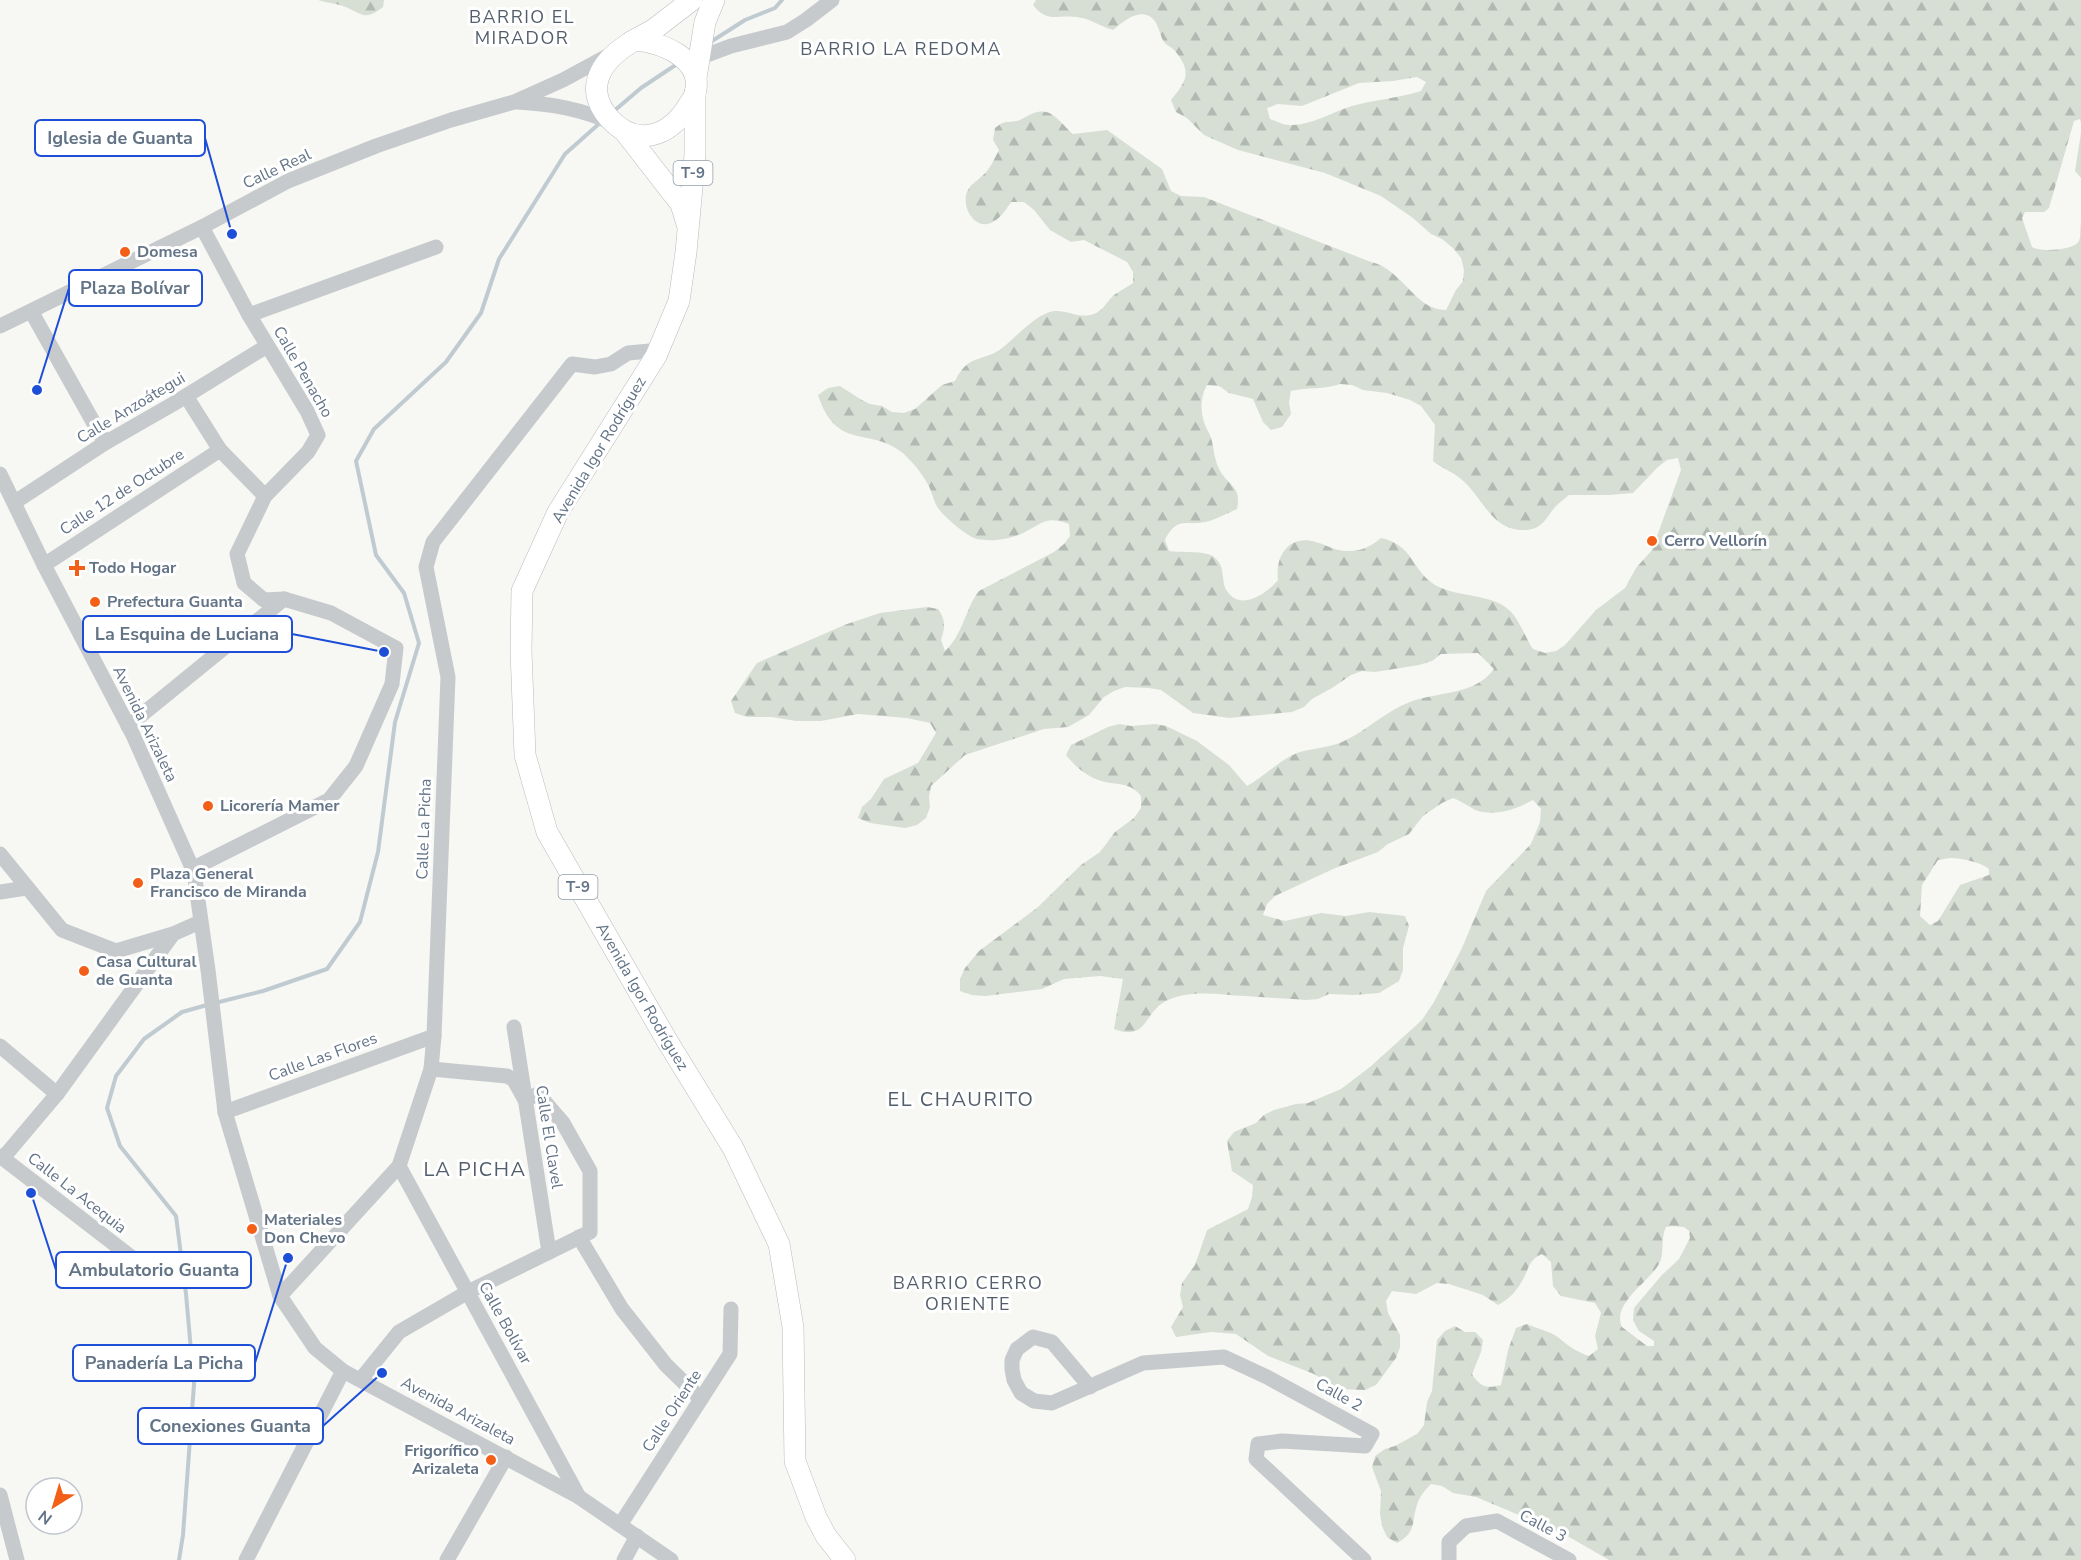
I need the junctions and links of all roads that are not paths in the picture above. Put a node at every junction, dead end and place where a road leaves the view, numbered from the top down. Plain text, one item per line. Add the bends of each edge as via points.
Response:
1 (692, 0) edge
2 (714, 0) edge
3 (832, 0) edge
4 (618, 50) junction
5 (693, 67) junction
6 (514, 102) junction
7 (620, 128) junction
8 (202, 227) junction
9 (436, 247) dead end
10 (686, 252) junction
11 (31, 311) junction
12 (249, 315) junction
13 (0, 326) edge
14 (267, 346) junction
15 (656, 356) junction
16 (186, 396) junction
17 (105, 443) junction
18 (220, 450) junction
19 (0, 474) edge
20 (265, 496) junction
21 (15, 502) junction
22 (44, 565) junction
23 (284, 599) junction
24 (128, 726) junction
25 (0, 854) edge
26 (192, 869) junction
27 (26, 888) junction
28 (0, 892) edge
29 (200, 922) junction
30 (174, 934) junction
31 (514, 1027) dead end
32 (434, 1036) junction
33 (0, 1047) edge
34 (431, 1069) junction
35 (57, 1094) junction
36 (525, 1100) junction
37 (225, 1112) junction
38 (2, 1157) edge
39 (399, 1166) junction
40 (579, 1237) junction
41 (549, 1252) junction
42 (161, 1280) dead end
43 (468, 1292) junction
44 (280, 1296) junction
45 (731, 1309) dead end
46 (343, 1371) junction
47 (361, 1379) junction
48 (1090, 1387) junction
49 (701, 1399) junction
50 (506, 1457) junction
51 (0, 1495) edge
52 (579, 1497) junction
53 (816, 1517) junction
54 (620, 1525) junction
55 (637, 1536) junction
56 (17, 1560) edge
57 (246, 1560) edge
58 (447, 1560) edge
59 (624, 1560) edge
60 (671, 1560) edge
61 (845, 1560) edge
62 (857, 1560) edge
63 (1364, 1560) edge
64 (1449, 1560) edge
65 (1569, 1560) edge

1 - 4 highway, T-9 via 653,30
2 - 5 highway, T-9
3 - 5 street via 787,32 731,46
4 - 5 highway via 635,40 648,41 667,47
4 - 6 street
4 - 7 highway, T-9 via 599,74 597,87 605,112
5 - 7 highway, T-9 via 676,123 663,133 638,135
5 - 10 highway, Avenida Igor Rodríguez / T-9 via 695,155
6 - 7 street via 550,104 589,113
6 - 8 street, Calle Real via 441,123 288,181
7 - 10 highway, Avenida Igor Rodríguez / T-9 via 681,204 688,229
8 - 11 street, Calle Real
8 - 12 street, Calle Penacho
9 - 12 street
10 - 15 highway, Avenida Igor Rodríguez / T-9 via 679,301
11 - 13 street, Calle Real
11 - 17 street
12 - 14 street, Calle Penacho
14 - 16 street, Calle Anzoátegui
14 - 20 street, Calle Penacho via 318,435 308,452
15 - 32 street, Calle La Picha via 650,351 628,353 610,364 595,367 572,364 433,542 426,567 448,676
15 - 53 highway, Avenida Igor Rodríguez / T-9 via 558,512 522,591 525,755 547,832 733,1148 779,1244 793,1327 795,1461
16 - 17 street, Calle Anzoátegui
16 - 18 street
17 - 21 street, Calle Anzoátegui
18 - 20 street
18 - 22 street, Calle 12 de Octubre
19 - 21 street, Avenida Arizaleta
20 - 23 street, Calle Penacho via 237,554 244,583 264,600
21 - 22 street, Avenida Arizaleta
22 - 24 street, Avenida Arizaleta
23 - 24 street
23 - 26 street, Calle Penacho via 331,613 396,648 392,684 356,766 329,800
24 - 26 street, Avenida Arizaleta
25 - 27 street
26 - 29 street, Avenida Arizaleta
27 - 28 street
27 - 30 street via 62,930 116,951
29 - 30 street
29 - 37 street, Avenida Arizaleta
30 - 35 street
31 - 36 street, Calle El Clavel
32 - 34 street, Calle La Picha
32 - 37 street, Calle Las Flores
33 - 35 street
34 - 36 street via 507,1076 514,1080
34 - 39 street, Calle La Picha
35 - 38 street
36 - 40 street via 538,1094 563,1123 590,1171 590,1232
36 - 41 street, Calle El Clavel
37 - 44 street, Avenida Arizaleta
38 - 42 street, Calle La Acequia
39 - 43 street, Calle Bolívar
39 - 44 street, Calle La Picha
40 - 41 street
40 - 49 street via 622,1309 666,1365
41 - 43 street
43 - 47 street via 399,1332
43 - 52 street, Calle Bolívar
44 - 46 street, Avenida Arizaleta via 315,1348
45 - 49 street, Calle Oriente via 730,1354
46 - 47 street, Avenida Arizaleta
46 - 57 street
47 - 50 street, Avenida Arizaleta
48 - 48 street, Calle 2 via 1052,1403 1034,1401 1021,1393 1012,1360 1017,1349 1033,1337 1052,1342
48 - 63 street, Calle 2 via 1143,1363 1224,1357 1372,1434 1365,1446 1282,1441 1258,1444 1256,1459
49 - 54 street, Calle Oriente
50 - 52 street, Avenida Arizaleta
50 - 58 street
51 - 56 street
52 - 54 street, Avenida Arizaleta
53 - 61 highway, Avenida Igor Rodríguez / T-9
53 - 62 highway, Avenida Igor Rodríguez / T-9
54 - 55 street, Avenida Arizaleta
55 - 59 street
55 - 60 street, Avenida Arizaleta
64 - 65 street, Calle 3 via 1449,1542 1466,1526 1497,1521

